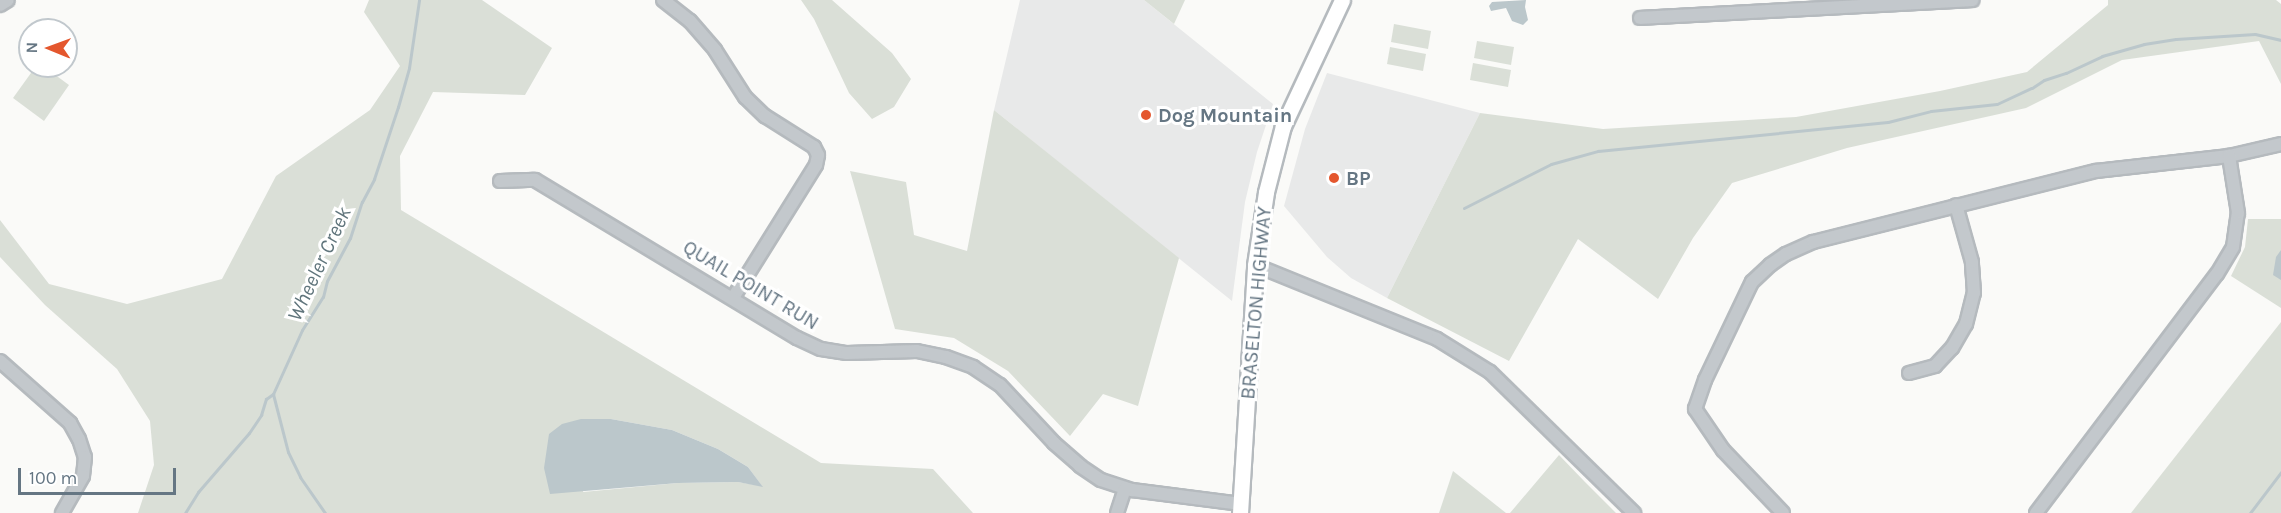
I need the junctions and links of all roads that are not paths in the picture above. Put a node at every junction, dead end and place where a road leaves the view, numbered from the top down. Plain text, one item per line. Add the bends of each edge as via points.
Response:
1 (8, 0) edge
2 (663, 0) edge
3 (1342, 0) edge
4 (1973, 0) edge
5 (0, 5) edge
6 (1640, 18) dead end
7 (2281, 144) edge
8 (2229, 156) junction
9 (500, 181) dead end
10 (1956, 205) junction
11 (1255, 265) junction
12 (733, 298) junction
13 (0, 361) edge
14 (1909, 373) dead end
15 (1125, 488) junction
16 (1241, 509) edge
17 (62, 513) edge
18 (1117, 513) edge
19 (1634, 513) edge
20 (1784, 513) edge
21 (2036, 513) edge

1 - 5 street
2 - 12 street via 690,21 765,116 814,147 818,155 816,165
3 - 11 main road, BRASELTON HIGHWAY via 1283,126 1266,192
4 - 6 street
7 - 8 street
8 - 10 street via 2096,171
8 - 21 street via 2238,213 2233,247 2217,274
9 - 12 street, QUAIL POINT RUN via 535,180
10 - 14 street via 1972,262 1974,293 1966,324 1935,366
10 - 20 street via 1814,242 1786,254 1752,282 1695,409 1723,450
11 - 16 main road, BRASELTON HIGHWAY
11 - 19 street via 1437,339 1490,372
12 - 15 street, QUAIL POINT RUN via 821,349 847,353 917,351 973,367 1000,385 1080,466 1101,480
13 - 17 street via 70,423 79,439 85,457 83,476
15 - 16 street, QUAIL POINT RUN
15 - 18 street

